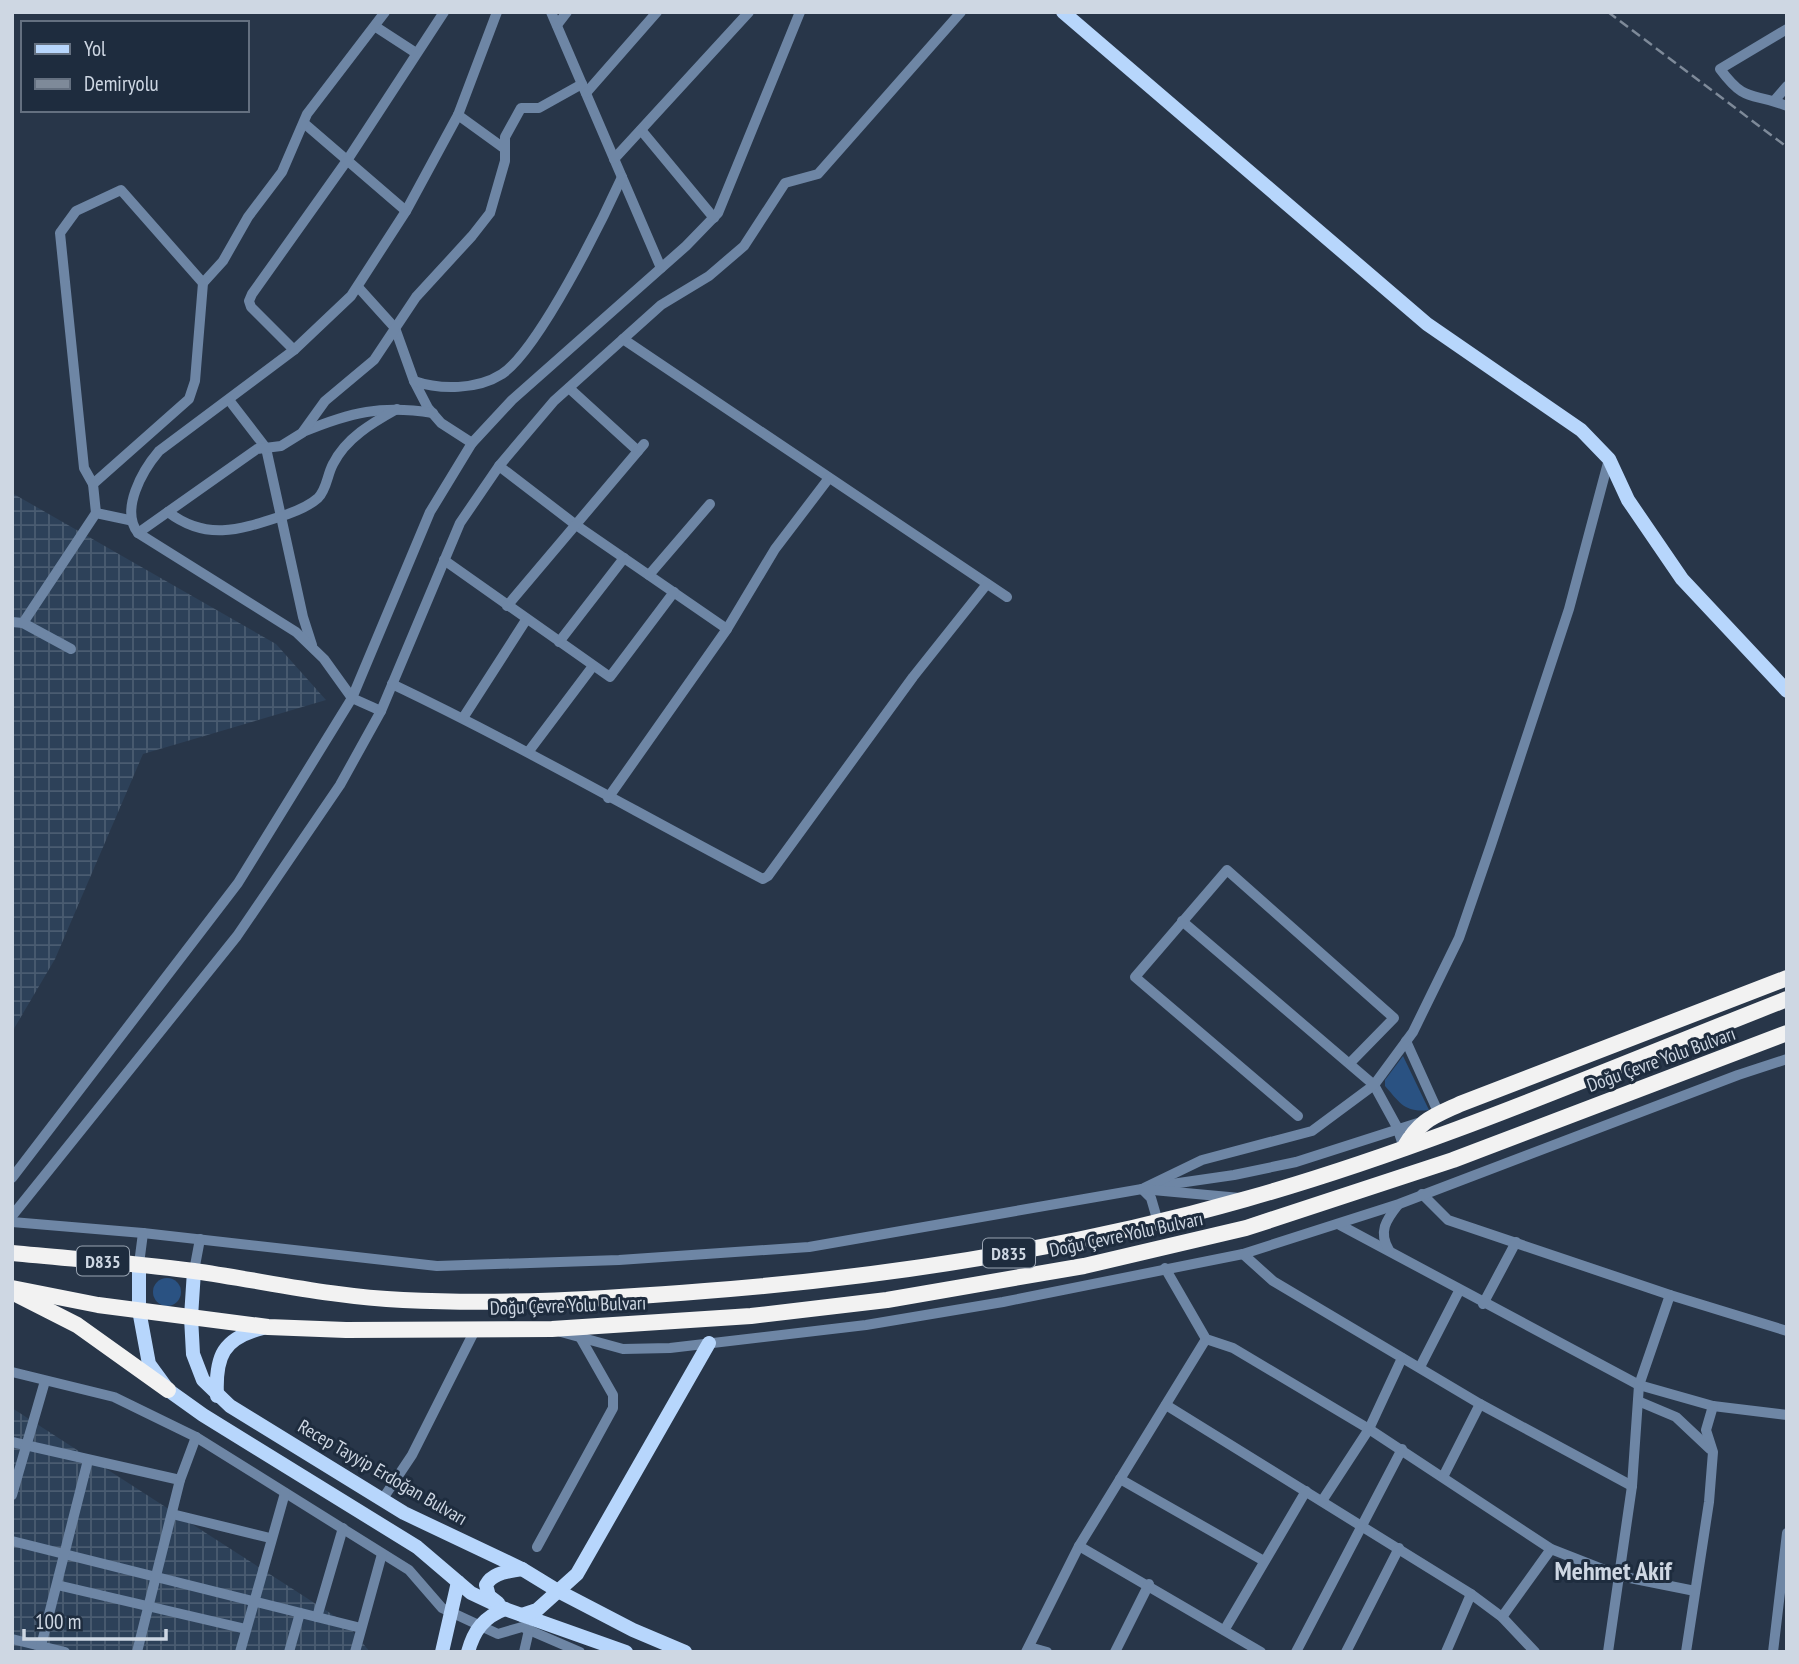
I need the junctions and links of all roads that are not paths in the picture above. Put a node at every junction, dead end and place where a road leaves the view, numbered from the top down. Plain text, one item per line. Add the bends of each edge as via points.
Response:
1 (385, 12) edge
2 (444, 12) edge
3 (497, 12) edge
4 (551, 12) edge
5 (568, 12) edge
6 (657, 12) edge
7 (749, 12) edge
8 (800, 12) edge
9 (961, 12) edge
10 (1063, 12) edge
11 (557, 25) junction
12 (376, 27) junction
13 (1787, 29) edge
14 (416, 53) junction
15 (1787, 86) edge
16 (584, 89) junction
17 (1774, 101) junction
18 (1787, 106) edge
19 (458, 115) junction
20 (305, 124) junction
21 (641, 130) junction
22 (505, 149) junction
23 (348, 159) junction
24 (614, 159) junction
25 (622, 177) junction
26 (406, 211) junction
27 (714, 218) junction
28 (661, 268) junction
29 (203, 283) junction
30 (358, 286) junction
31 (395, 328) junction
32 (623, 339) junction
33 (294, 350) junction
34 (414, 381) junction
35 (569, 388) junction
36 (229, 400) junction
37 (397, 409) junction
38 (433, 413) junction
39 (302, 433) junction
40 (472, 443) junction
41 (266, 448) junction
42 (1609, 459) junction
43 (499, 466) junction
44 (829, 478) junction
45 (93, 484) junction
46 (710, 504) dead end
47 (168, 512) junction
48 (96, 513) junction
49 (281, 516) junction
50 (129, 520) junction
51 (576, 525) junction
52 (138, 533) junction
53 (625, 558) junction
54 (444, 561) junction
55 (649, 575) junction
56 (987, 584) junction
57 (674, 592) junction
58 (1007, 597) dead end
59 (507, 606) junction
60 (526, 620) junction
61 (18, 622) edge
62 (727, 629) junction
63 (559, 642) junction
64 (313, 647) junction
65 (71, 649) dead end
66 (593, 666) junction
67 (392, 684) junction
68 (1787, 691) edge
69 (352, 698) junction
70 (381, 711) junction
71 (463, 718) junction
72 (528, 751) junction
73 (608, 798) junction
74 (1182, 921) junction
75 (1787, 978) edge
76 (1787, 999) edge
77 (1787, 1033) edge
78 (1406, 1041) junction
79 (1787, 1041) edge
80 (1756, 1046) junction
81 (1787, 1054) edge
82 (1787, 1059) edge
83 (1350, 1063) junction
84 (1738, 1075) junction
85 (1374, 1085) junction
86 (1298, 1116) dead end
87 (1432, 1117) junction
88 (1397, 1127) junction
89 (1404, 1148) junction
90 (12, 1178) edge
91 (1142, 1189) junction
92 (1422, 1194) junction
93 (1248, 1198) junction
94 (1399, 1204) junction
95 (12, 1216) edge
96 (1158, 1222) junction
97 (12, 1223) edge
98 (1340, 1225) junction
99 (143, 1233) junction
100 (200, 1239) junction
101 (1516, 1242) junction
102 (1391, 1252) junction
103 (12, 1253) edge
104 (1243, 1254) junction
105 (139, 1264) junction
106 (1165, 1268) junction
107 (194, 1271) junction
108 (12, 1290) edge
109 (1458, 1291) junction
110 (1671, 1295) junction
111 (1483, 1304) junction
112 (139, 1310) junction
113 (191, 1317) junction
114 (268, 1326) junction
115 (552, 1329) junction
116 (475, 1330) junction
117 (1787, 1331) edge
118 (580, 1337) junction
119 (1206, 1339) junction
120 (709, 1343) junction
121 (1402, 1358) junction
122 (1420, 1367) junction
123 (12, 1371) edge
124 (45, 1381) junction
125 (1639, 1385) junction
126 (169, 1390) junction
127 (217, 1396) junction
128 (1638, 1401) junction
129 (1480, 1404) junction
130 (1166, 1405) junction
131 (1713, 1406) junction
132 (1787, 1415) edge
133 (1369, 1429) junction
134 (196, 1437) junction
135 (12, 1442) edge
136 (25, 1446) junction
137 (1402, 1449) junction
138 (1713, 1452) junction
139 (88, 1460) junction
140 (1443, 1477) junction
141 (1120, 1479) junction
142 (180, 1480) junction
143 (1632, 1486) junction
144 (1306, 1491) junction
145 (285, 1493) junction
146 (12, 1495) edge
147 (382, 1500) junction
148 (1322, 1501) junction
149 (172, 1514) junction
150 (1360, 1525) junction
151 (343, 1528) junction
152 (1787, 1533) edge
153 (270, 1538) junction
154 (12, 1541) edge
155 (537, 1546) dead end
156 (1079, 1546) junction
157 (1399, 1549) junction
158 (1551, 1549) junction
159 (382, 1553) junction
160 (64, 1554) junction
161 (1264, 1561) junction
162 (522, 1569) junction
163 (1784, 1573) edge
164 (1620, 1576) junction
165 (156, 1577) junction
166 (458, 1582) junction
167 (1149, 1584) junction
168 (57, 1585) junction
169 (558, 1591) junction
170 (1695, 1591) junction
171 (1471, 1594) junction
172 (253, 1601) junction
173 (148, 1606) junction
174 (505, 1609) junction
175 (300, 1613) junction
176 (452, 1613) junction
177 (522, 1615) junction
178 (317, 1617) junction
179 (1502, 1617) junction
180 (1782, 1623) edge
181 (480, 1625) junction
182 (361, 1628) junction
183 (246, 1629) junction
184 (1226, 1629) junction
185 (529, 1630) junction
186 (12, 1639) edge
187 (41, 1646) junction
188 (1027, 1649) edge
189 (65, 1652) edge
190 (137, 1652) edge
191 (240, 1652) edge
192 (289, 1652) edge
193 (355, 1652) edge
194 (442, 1652) edge
195 (468, 1652) edge
196 (524, 1652) edge
197 (580, 1652) edge
198 (626, 1652) edge
199 (685, 1652) edge
200 (1047, 1652) edge
201 (1115, 1652) edge
202 (1261, 1652) edge
203 (1296, 1652) edge
204 (1346, 1652) edge
205 (1446, 1652) edge
206 (1535, 1652) edge
207 (1608, 1652) edge
208 (1686, 1652) edge
209 (1773, 1652) edge

1 - 12 street
2 - 14 street
3 - 19 street
4 - 11 street
5 - 11 street
6 - 16 street
7 - 21 street
8 - 27 street
9 - 32 street via 818,174 785,183 744,246 709,276 661,304
10 - 42 main road via 1427,324 1581,430
11 - 16 street
12 - 14 street
12 - 20 street via 307,114
13 - 17 street via 1720,69 1749,97
14 - 23 street
15 - 17 street
16 - 22 street via 539,108 521,108 505,137
16 - 24 street
17 - 18 street
19 - 22 street
19 - 26 street
20 - 23 street
20 - 29 street via 282,172 223,261
21 - 24 street
21 - 27 street
22 - 31 street via 490,213 416,297
23 - 26 street
23 - 33 street via 249,301
24 - 25 street
25 - 28 street
25 - 34 street via 542,326 513,365 499,376 469,386 434,388
26 - 30 street
27 - 28 street
28 - 40 street via 512,400
29 - 45 street via 195,382 189,399
29 - 45 street via 121,190 76,211 60,233 84,468
30 - 31 street
30 - 33 street
31 - 34 street
31 - 39 street via 374,360 325,401
32 - 35 street
32 - 44 street
33 - 36 street
34 - 38 street
35 - 43 street
35 - 51 street via 641,448
36 - 41 street
36 - 50 street via 159,451 130,506
37 - 38 street
37 - 39 street via 346,414
37 - 49 street via 367,426 344,447 317,498
38 - 40 street
39 - 41 street via 281,446
40 - 69 street via 430,512
41 - 47 street via 257,449
41 - 49 street
42 - 68 main road via 1629,500 1682,579
42 - 78 street via 1569,609 1463,927
43 - 51 street
43 - 54 street via 460,523
44 - 56 street
44 - 62 street via 775,549
45 - 48 street
46 - 55 street
47 - 49 street via 208,530 244,530
47 - 52 street
48 - 50 street
48 - 61 street
49 - 64 street
50 - 52 street
51 - 53 street
51 - 59 street
52 - 64 street
53 - 55 street
53 - 63 street
54 - 59 street
54 - 67 street
55 - 57 street
56 - 58 street
56 - 73 street via 763,879
57 - 62 street
57 - 66 street via 610,677
59 - 60 street
60 - 63 street
60 - 71 street
61 - 65 street
62 - 73 street
63 - 66 street
64 - 69 street
66 - 72 street
67 - 70 street
67 - 71 street
69 - 70 street
69 - 90 street via 237,883
70 - 95 street via 340,785 237,936
71 - 72 street
72 - 73 street
74 - 83 street
74 - 83 street via 1227,870 1394,1018
74 - 86 street via 1135,977
75 - 87 highway
76 - 89 highway, Doğu Çevre Yolu Bulvarı / D835
77 - 80 highway, Doğu Çevre Yolu Bulvarı / D835
78 - 85 street
78 - 87 street
79 - 80 highway
80 - 115 highway, Doğu Çevre Yolu Bulvarı / D835 via 1366,1191 1194,1242 887,1300 751,1316
81 - 84 street
82 - 84 street
83 - 85 street
84 - 92 street
85 - 88 street
85 - 91 street via 1312,1132 1202,1160
87 - 88 street
87 - 89 highway via 1415,1129
88 - 89 street
88 - 91 street via 1296,1162
89 - 93 highway, Doğu Çevre Yolu Bulvarı / D835
91 - 93 street, Doğu Çevre Yolu Bulvarı
91 - 96 street via 1151,1198
91 - 100 street, Doğu Çevre Yolu Bulvarı via 809,1247 619,1260 424,1266
92 - 94 street
92 - 101 street via 1448,1220
93 - 96 highway, Doğu Çevre Yolu Bulvarı / D835
94 - 98 street
94 - 102 street via 1383,1229 1383,1240
96 - 107 highway, Doğu Çevre Yolu Bulvarı / D835 via 1020,1251 877,1273 575,1300 378,1299
97 - 99 street
98 - 102 street
98 - 104 street
99 - 100 street
99 - 105 street
100 - 107 street, Recep Tayyip Erdoğan Bulvarı
101 - 110 street
101 - 111 street
102 - 109 street
103 - 105 highway, D835
104 - 106 street
104 - 121 street via 1273,1282
105 - 107 highway, D835
105 - 112 main road
106 - 119 street
106 - 120 street via 1003,1303
107 - 113 main road, Recep Tayyip Erdoğan Bulvarı
108 - 112 highway, D835
108 - 126 highway via 77,1325
109 - 111 street
109 - 122 street
110 - 117 street
110 - 125 street
111 - 125 street
112 - 113 highway, D835
112 - 126 main road via 149,1364
113 - 114 highway, Doğu Çevre Yolu Bulvarı / D835
113 - 127 main road, Recep Tayyip Erdoğan Bulvarı via 197,1368
114 - 116 highway, Doğu Çevre Yolu Bulvarı / D835
114 - 127 main road via 244,1333 227,1346 217,1368
115 - 116 highway, Doğu Çevre Yolu Bulvarı / D835
115 - 118 street
116 - 147 street via 412,1455
118 - 120 street via 623,1349
118 - 155 street via 613,1395 613,1408
119 - 130 street
119 - 133 street via 1233,1348
120 - 169 main road via 583,1565
121 - 122 street
121 - 133 street
122 - 129 street
123 - 124 street
124 - 134 street via 114,1397
124 - 136 street
125 - 128 street
125 - 131 street
126 - 166 main road via 417,1547
127 - 147 main road, Recep Tayyip Erdoğan Bulvarı
128 - 138 street via 1676,1417
128 - 143 street
129 - 140 street
129 - 143 street
130 - 141 street
130 - 144 street
131 - 132 street
131 - 138 street via 1706,1430
133 - 137 street
133 - 148 street
134 - 142 street
134 - 145 street
135 - 136 street
136 - 139 street
136 - 146 street
137 - 140 street
137 - 150 street
138 - 170 street
139 - 142 street
139 - 160 street
140 - 158 street
141 - 156 street
141 - 161 street
142 - 149 street
143 - 164 street
144 - 148 street
144 - 161 street
145 - 151 street
145 - 153 street
147 - 162 main road, Recep Tayyip Erdoğan Bulvarı
148 - 150 street
149 - 153 street
149 - 165 street
150 - 157 street
150 - 203 street
151 - 159 street
151 - 178 street
152 - 163 street
153 - 172 street
154 - 160 street
156 - 167 street
156 - 188 street
157 - 171 street
157 - 204 street
158 - 164 street
158 - 179 street
159 - 176 street via 409,1570 442,1608
159 - 182 street
160 - 165 street
160 - 168 street
161 - 184 street
162 - 169 main road, Recep Tayyip Erdoğan Bulvarı
162 - 174 main road via 493,1575 486,1585 489,1596
163 - 180 street
164 - 170 street
164 - 207 street
165 - 172 street
165 - 173 street
166 - 174 main road
166 - 176 main road
167 - 184 street
167 - 201 street
168 - 173 street
168 - 187 street
169 - 177 main road via 537,1610
169 - 199 main road, Recep Tayyip Erdoğan Bulvarı
170 - 208 street
171 - 179 street
171 - 205 street
172 - 175 street
172 - 183 street
173 - 183 street
173 - 190 street
174 - 177 main road
174 - 181 main road
175 - 178 street
175 - 192 street
176 - 181 street
176 - 194 main road
177 - 198 main road
178 - 182 street
179 - 206 street
180 - 209 street
181 - 185 street via 498,1634 522,1627
181 - 195 main road
182 - 193 street
183 - 191 street
184 - 202 street
185 - 196 street
185 - 197 street
186 - 187 street
187 - 189 street
188 - 200 street

